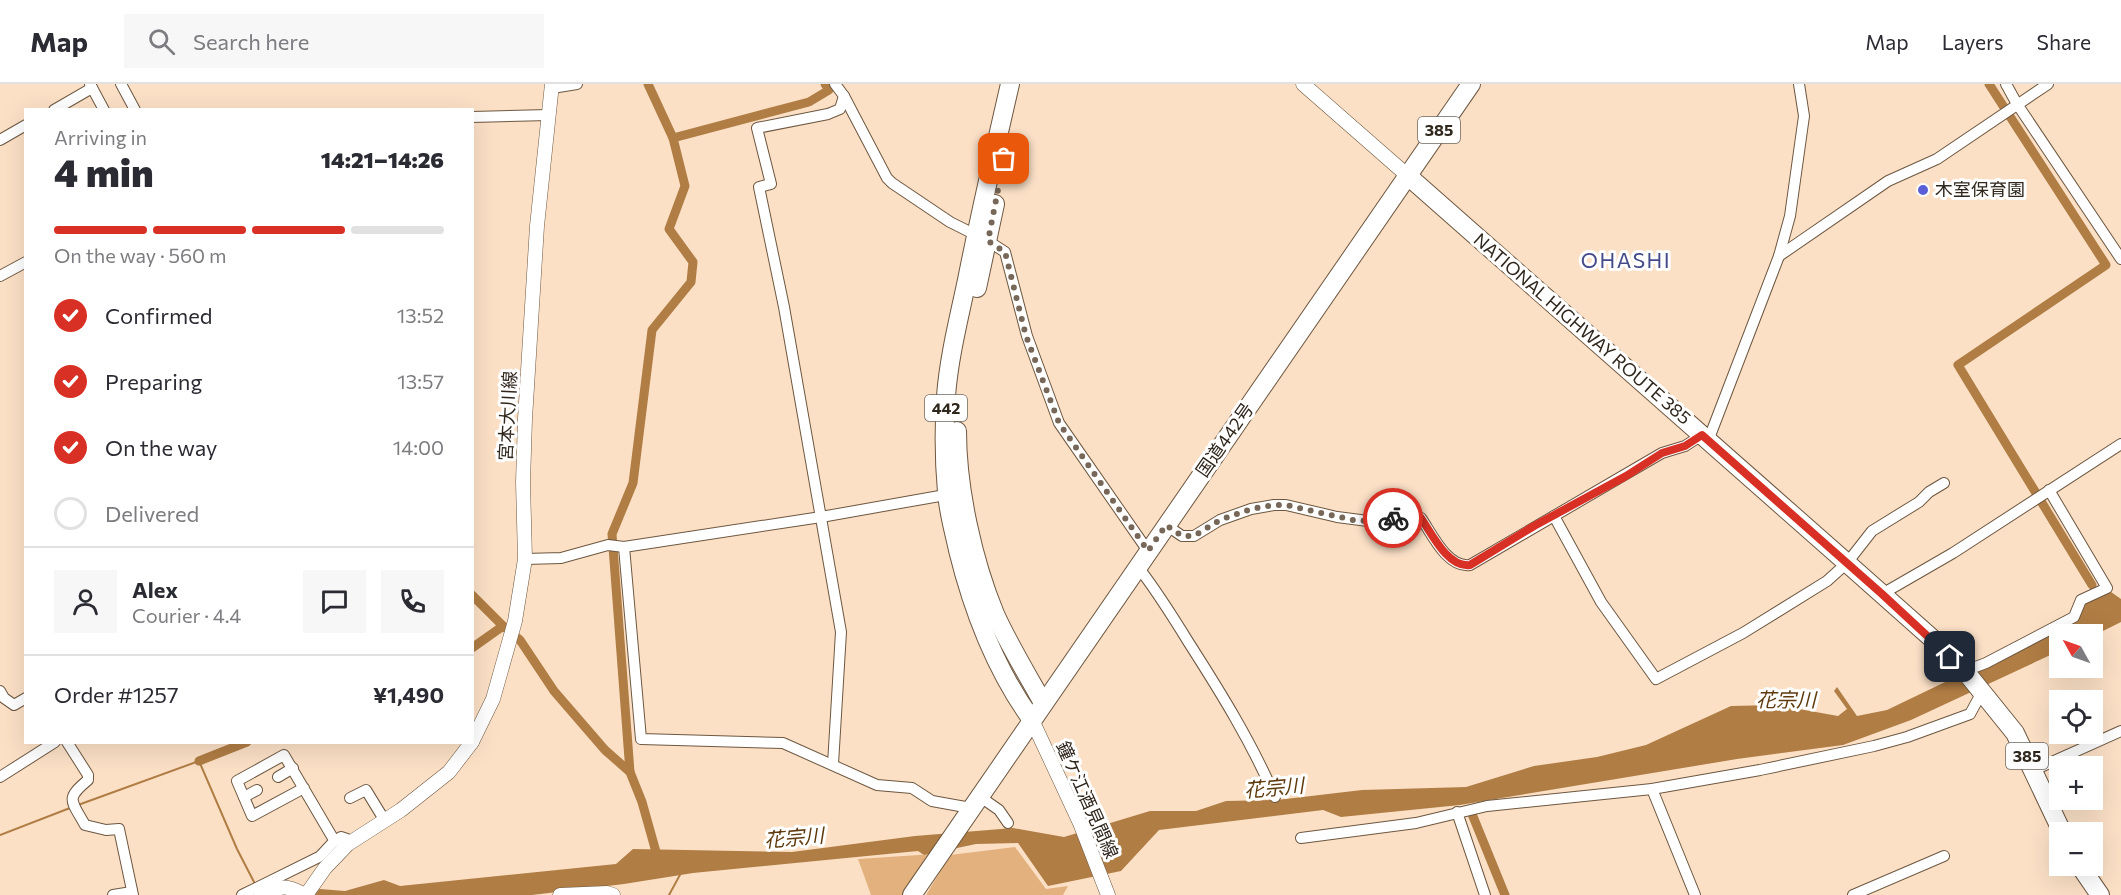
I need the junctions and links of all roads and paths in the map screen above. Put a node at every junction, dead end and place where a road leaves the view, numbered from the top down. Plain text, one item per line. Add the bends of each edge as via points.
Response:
1 (121, 84) edge
2 (577, 84) edge
3 (835, 84) edge
4 (1010, 84) edge
5 (1020, 84) edge
6 (1303, 84) edge
7 (1471, 84) edge
8 (1799, 84) edge
9 (2006, 84) edge
10 (2048, 84) edge
11 (91, 86) edge
12 (552, 86) edge
13 (844, 96) junction
14 (57, 108) edge
15 (103, 108) edge
16 (134, 108) edge
17 (2010, 109) junction
18 (549, 115) junction
19 (474, 117) edge
20 (24, 126) edge
21 (0, 140) edge
22 (1408, 176) junction
23 (982, 238) junction
24 (2120, 253) edge
25 (1779, 256) junction
26 (24, 263) edge
27 (0, 276) edge
28 (1705, 438) junction
29 (2121, 444) edge
30 (1944, 483) dead end
31 (955, 493) junction
32 (2043, 494) junction
33 (1554, 516) junction
34 (821, 517) junction
35 (1166, 525) junction
36 (616, 546) junction
37 (1148, 551) junction
38 (525, 559) junction
39 (1847, 563) junction
40 (1138, 567) junction
41 (1882, 594) junction
42 (1965, 672) junction
43 (0, 691) edge
44 (1980, 691) junction
45 (24, 699) edge
46 (1043, 703) junction
47 (1027, 727) junction
48 (2121, 731) edge
49 (474, 738) edge
50 (52, 744) edge
51 (68, 744) edge
52 (470, 744) edge
53 (833, 764) junction
54 (292, 768) junction
55 (2034, 770) junction
56 (0, 777) edge
57 (278, 777) dead end
58 (304, 788) junction
59 (1652, 789) junction
60 (257, 790) dead end
61 (244, 797) junction
62 (1275, 797) dead end
63 (350, 798) dead end
64 (975, 802) junction
65 (1456, 812) junction
66 (385, 821) junction
67 (2057, 822) edge
68 (1008, 824) dead end
69 (1300, 838) dead end
70 (334, 840) junction
71 (348, 844) junction
72 (1944, 856) dead end
73 (2087, 876) edge
74 (306, 892) edge
75 (133, 893) edge
76 (113, 895) edge
77 (242, 895) edge
78 (261, 895) edge
79 (560, 895) edge
80 (613, 895) edge
81 (912, 895) edge
82 (1108, 895) edge
83 (1485, 895) edge
84 (1695, 895) edge
85 (1853, 895) edge
86 (2100, 895) edge

1 - 16 street
2 - 12 street
3 - 13 street
4 - 23 highway, 442
5 - 23 highway, 442
6 - 22 main road
7 - 22 highway, 385
8 - 25 street via 1804,116 1790,216
9 - 17 street
10 - 17 street
11 - 14 street
11 - 15 street
12 - 18 main road, 宮本大川線
13 - 23 street via 887,178 950,222
13 - 34 street via 840,109 828,114 757,128 771,184 759,187
17 - 24 street
17 - 25 street via 1937,159 1888,181
18 - 19 street
18 - 38 main road, 宮本大川線 via 537,226 525,419
20 - 21 street
22 - 28 highway, NATIONAL HIGHWAY ROUTE 385 / 385
22 - 35 highway, 国道442号
23 - 31 highway, 442 via 956,329 946,395 945,451
23 - 37 street via 1005,252 1026,336 1059,423
25 - 28 street
26 - 27 street
28 - 33 street via 1662,453
28 - 39 highway, NATIONAL HIGHWAY ROUTE 385 / 385
29 - 32 street
30 - 39 street via 1872,531
31 - 34 street
31 - 46 highway, 442 via 996,616
31 - 47 highway, 442 via 962,565 980,622
32 - 41 street
32 - 42 street via 2107,588 2080,600 2074,617
33 - 35 street via 1462,566 1450,558 1416,516 1368,521 1274,505 1220,520 1194,536 1182,536
33 - 39 street via 1601,602 1656,679 1791,605
34 - 36 street
34 - 53 street via 841,632
35 - 37 highway, 国道442号
36 - 38 street via 561,558
36 - 53 street via 640,739 783,743
37 - 40 highway, 国道442号
38 - 49 main road, 宮本大川線 via 514,621 493,699
39 - 41 highway, NATIONAL HIGHWAY ROUTE 385 / 385
40 - 46 highway, 国道442号
40 - 62 street via 1214,681 1263,767
41 - 42 highway, NATIONAL HIGHWAY ROUTE 385 / 385
42 - 44 highway, NATIONAL HIGHWAY ROUTE 385 / 385
43 - 45 street via 14,705
44 - 55 highway, NATIONAL HIGHWAY ROUTE 385 / 385 via 2011,726
44 - 59 street via 1970,714 1907,737 1841,754
46 - 47 highway, 国道442号
47 - 64 highway, 国道442号
47 - 82 main road, 鐘ケ江酒見間線 via 1080,824
48 - 55 street
50 - 56 street
51 - 75 street via 88,775 88,780 73,793 74,805 85,825 119,829
52 - 66 main road, 宮本大川線 via 449,772
53 - 64 street via 877,785 912,788 932,801
54 - 57 street
54 - 58 street
54 - 61 street via 284,755 237,781
55 - 67 highway, NATIONAL HIGHWAY ROUTE 385 / 385
58 - 61 street via 252,816
58 - 70 street
59 - 65 street
59 - 84 street
60 - 61 street
63 - 66 street via 366,790
64 - 68 street via 999,810
64 - 81 highway, 国道442号
65 - 69 street via 1416,823
65 - 83 street
66 - 71 main road, 宮本大川線
70 - 71 street via 341,837
70 - 77 street via 319,856
71 - 74 main road, 宮本大川線
72 - 85 street
73 - 86 highway
74 - 78 main road via 280,886
75 - 76 street
79 - 80 main road

